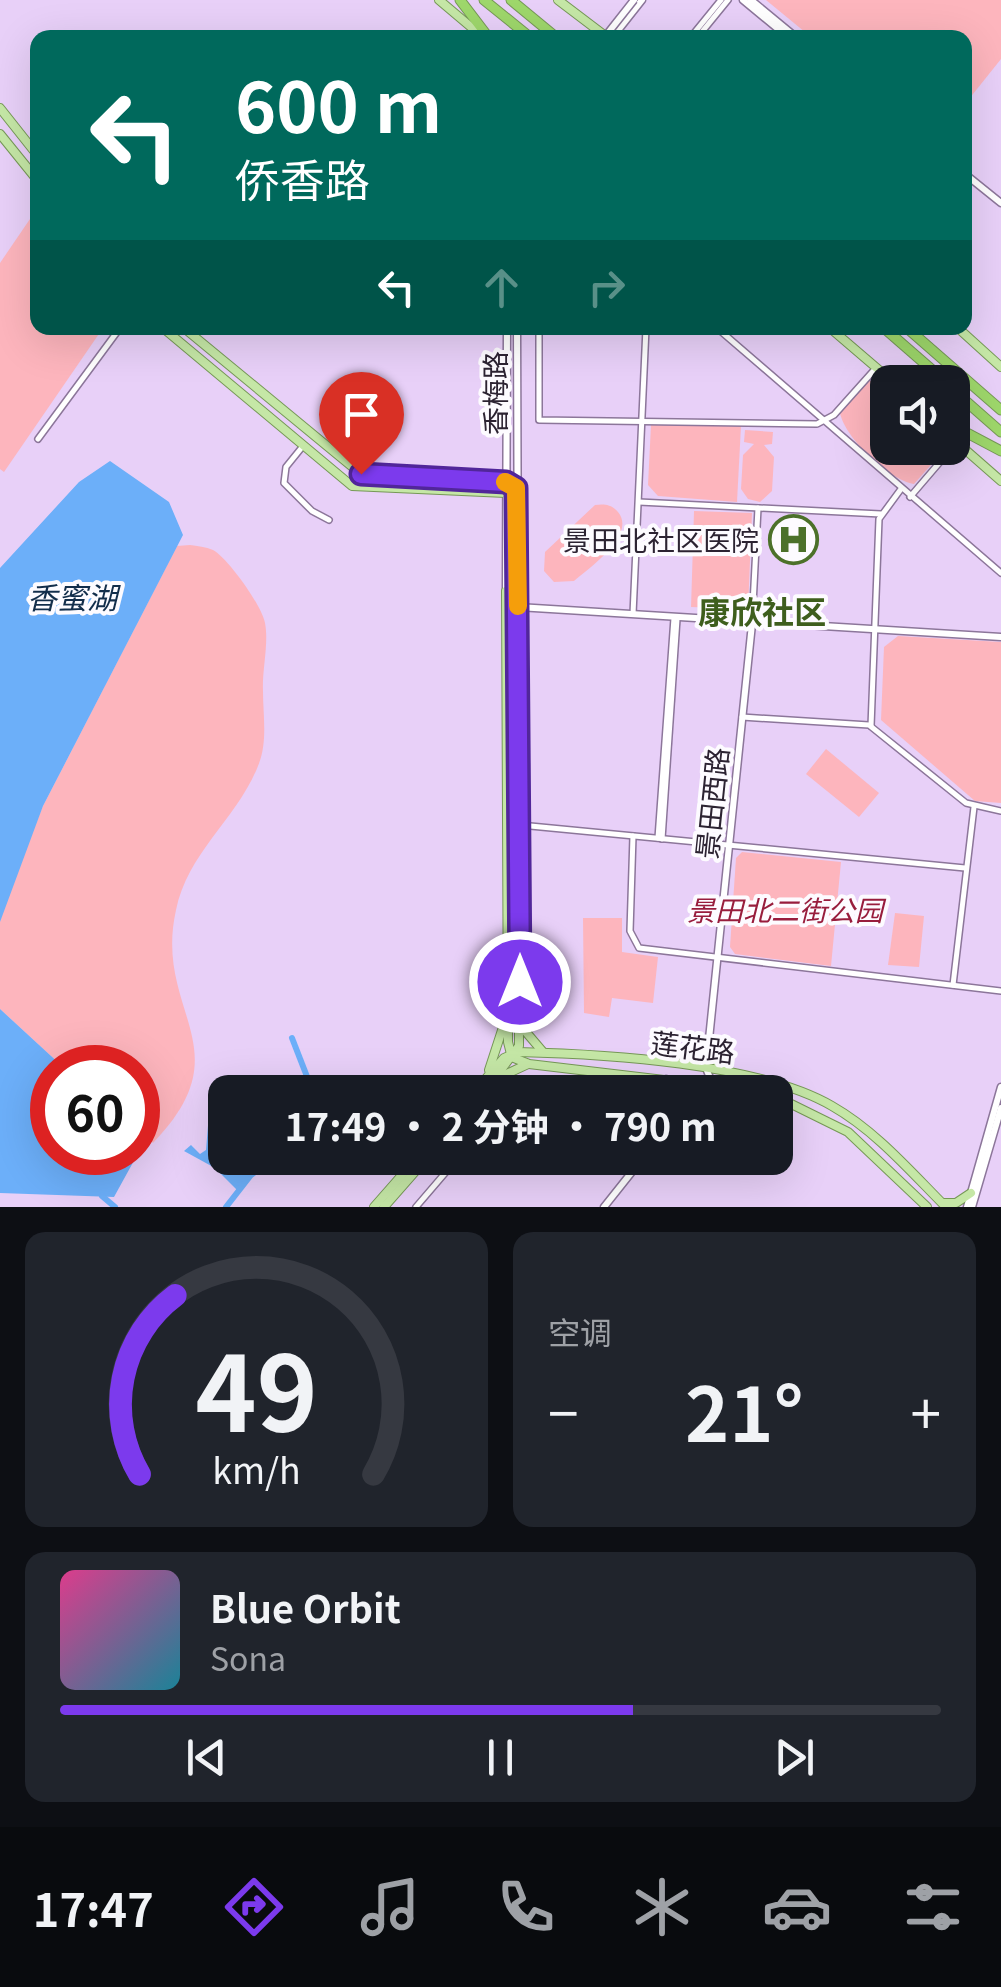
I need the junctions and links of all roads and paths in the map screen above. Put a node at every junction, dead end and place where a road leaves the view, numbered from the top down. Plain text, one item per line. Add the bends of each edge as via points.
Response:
1 (439, 0) edge
2 (460, 0) edge
3 (484, 0) edge
4 (511, 0) edge
5 (558, 0) edge
6 (634, 0) edge
7 (642, 0) edge
8 (724, 0) edge
9 (747, 0) edge
10 (476, 30) edge
11 (481, 30) edge
12 (521, 30) edge
13 (547, 30) edge
14 (597, 30) edge
15 (613, 30) edge
16 (615, 30) edge
17 (700, 30) edge
18 (780, 30) edge
19 (786, 30) edge
20 (0, 108) edge
21 (0, 134) edge
22 (30, 146) edge
23 (30, 173) edge
24 (972, 182) edge
25 (1001, 205) edge
26 (115, 335) edge
27 (170, 335) edge
28 (192, 335) edge
29 (508, 335) edge
30 (517, 335) edge
31 (539, 335) edge
32 (646, 335) edge
33 (725, 335) edge
34 (838, 335) edge
35 (892, 335) edge
36 (915, 335) edge
37 (966, 335) edge
38 (873, 365) edge
39 (926, 365) edge
40 (1001, 366) edge
41 (870, 374) edge
42 (970, 404) edge
43 (1001, 410) edge
44 (643, 422) junction
45 (824, 422) junction
46 (1001, 432) edge
47 (970, 435) edge
48 (38, 440) dead end
49 (303, 446) junction
50 (1001, 451) edge
51 (970, 457) edge
52 (935, 465) edge
53 (1001, 481) edge
54 (506, 482) junction
55 (901, 489) junction
56 (511, 491) junction
57 (910, 497) junction
58 (639, 502) junction
59 (758, 508) junction
60 (881, 514) junction
61 (329, 520) dead end
62 (1001, 573) edge
63 (506, 591) junction
64 (506, 606) junction
65 (518, 607) junction
66 (633, 616) junction
67 (675, 618) junction
68 (752, 624) junction
69 (875, 630) junction
70 (1001, 637) edge
71 (520, 715) junction
72 (742, 717) junction
73 (506, 718) junction
74 (872, 726) junction
75 (974, 807) junction
76 (1001, 810) edge
77 (520, 825) junction
78 (633, 836) junction
79 (660, 839) junction
80 (729, 845) junction
81 (965, 868) junction
82 (719, 957) junction
83 (952, 985) junction
84 (1001, 991) edge
85 (508, 1007) junction
86 (519, 1022) junction
87 (708, 1048) junction
88 (514, 1054) junction
89 (552, 1054) junction
90 (594, 1058) junction
91 (530, 1064) junction
92 (688, 1066) junction
93 (706, 1068) junction
94 (592, 1071) junction
95 (729, 1072) junction
96 (487, 1075) edge
97 (494, 1075) edge
98 (498, 1075) edge
99 (508, 1075) edge
100 (634, 1075) edge
101 (709, 1075) edge
102 (1001, 1087) edge
103 (793, 1105) edge
104 (1001, 1108) edge
105 (997, 1121) edge
106 (402, 1175) edge
107 (412, 1175) edge
108 (443, 1175) edge
109 (629, 1175) edge
110 (971, 1193) junction
111 (944, 1204) edge
112 (374, 1207) edge
113 (384, 1207) edge
114 (416, 1207) edge
115 (604, 1207) edge
116 (927, 1207) edge
117 (969, 1207) edge

1 - 10 main road
2 - 11 highway
3 - 12 highway
4 - 13 highway
5 - 14 main road
6 - 15 street, bridge
7 - 16 street, bridge
8 - 17 street
9 - 18 street
9 - 19 street
20 - 22 main road
21 - 23 main road
24 - 25 street
26 - 48 street
27 - 49 main road
28 - 54 main road via 361,474
29 - 54 street, 香梅路
30 - 56 street, 香梅路
31 - 44 street via 538,420
32 - 44 street
33 - 45 street
34 - 38 main road
35 - 39 highway
36 - 43 highway
37 - 40 main road
41 - 45 street
42 - 46 highway
44 - 45 street
44 - 58 street
45 - 55 street
47 - 50 highway
49 - 56 main road via 352,486
49 - 61 street via 286,467 284,482
51 - 53 main road
52 - 57 street
54 - 56 main road
55 - 57 street
55 - 60 street
56 - 63 street, 香梅路
56 - 65 street, 香梅路
57 - 62 street
58 - 59 street
58 - 66 street
59 - 60 street
59 - 68 street, 景田西路
60 - 69 street
63 - 64 main road, 香梅路
63 - 65 main road
64 - 65 main road
64 - 73 main road, 香梅路
65 - 66 street
65 - 71 main road, 香梅路
66 - 67 street
67 - 68 street
67 - 79 street
68 - 69 street
68 - 72 street, 景田西路
69 - 70 street
69 - 74 street
71 - 73 main road via 512,710
71 - 77 main road, 香梅路
72 - 74 street
72 - 80 street, 景田西路
73 - 85 main road, 香梅路
74 - 75 street
75 - 76 street
75 - 81 street
77 - 78 street
77 - 86 main road, 香梅路
78 - 79 street
78 - 82 street via 632,942
79 - 80 street
80 - 81 street
80 - 82 street, 景田西路
81 - 83 street
82 - 83 street
82 - 87 street, 景田西路
83 - 84 street
85 - 88 main road, 香梅路
85 - 96 main road
86 - 88 main road, 香梅路
86 - 89 main road via 532,1042
87 - 92 main road
87 - 93 street, 景田西路
87 - 95 main road
88 - 89 main road, 莲花路
88 - 91 main road, 莲花路
88 - 97 main road
88 - 98 main road
89 - 90 main road, 莲花路
90 - 92 main road, 莲花路
90 - 94 main road
91 - 94 main road, 莲花路
91 - 99 main road
92 - 93 main road, 莲花路
93 - 95 main road, 莲花路
93 - 101 street, 景田西路
94 - 100 main road, 莲花路
95 - 111 main road, 莲花路 via 776,1081 830,1104
102 - 105 street
103 - 116 main road via 848,1132
104 - 105 street
105 - 110 street
105 - 117 street
106 - 112 main road
107 - 113 main road
108 - 114 street
109 - 115 street
110 - 111 main road
110 - 117 street

